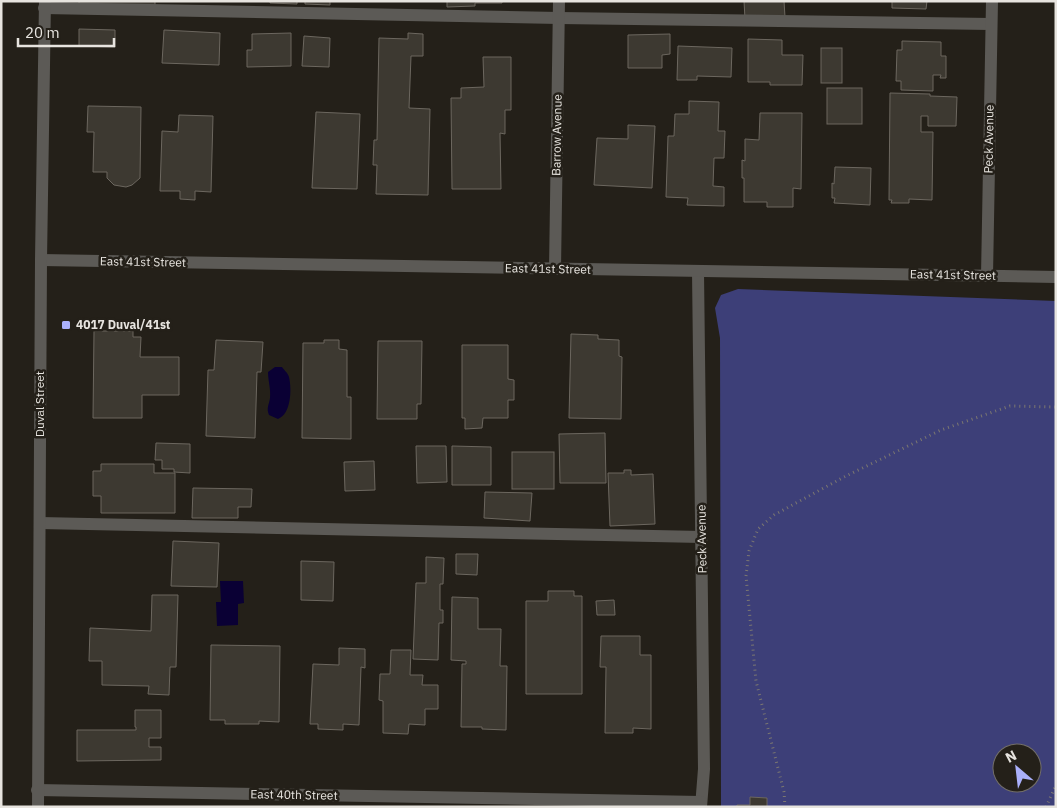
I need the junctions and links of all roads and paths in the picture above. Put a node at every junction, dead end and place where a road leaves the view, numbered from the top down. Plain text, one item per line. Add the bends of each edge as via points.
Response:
1 (559, 1) edge
2 (992, 1) edge
3 (44, 5) edge
4 (559, 18) junction
5 (991, 24) junction
6 (41, 260) junction
7 (555, 269) junction
8 (698, 272) junction
9 (987, 276) junction
10 (1056, 277) edge
11 (1056, 407) edge
12 (40, 523) junction
13 (702, 537) junction
14 (1056, 785) edge
15 (37, 790) junction
16 (701, 804) edge
17 (38, 807) edge
18 (785, 807) edge
19 (1046, 807) edge

1 - 4 street, Barrow Avenue
2 - 5 street, Peck Avenue
3 - 4 street
3 - 6 street, Duval Street
4 - 5 street
4 - 7 street, Barrow Avenue
5 - 9 street, Peck Avenue
6 - 7 street, East 41st Street
6 - 12 street, Duval Street
7 - 8 street, East 41st Street
8 - 9 street, East 41st Street
8 - 13 street, Peck Avenue
9 - 10 street, East 41st Street
11 - 18 path via 1010,406 941,430 844,477 774,515 758,529 749,552 746,576 756,681
12 - 13 street
12 - 15 street, Duval Street
13 - 16 street, Peck Avenue via 704,769
14 - 19 path
15 - 16 street, East 40th Street
15 - 17 street, Duval Street

